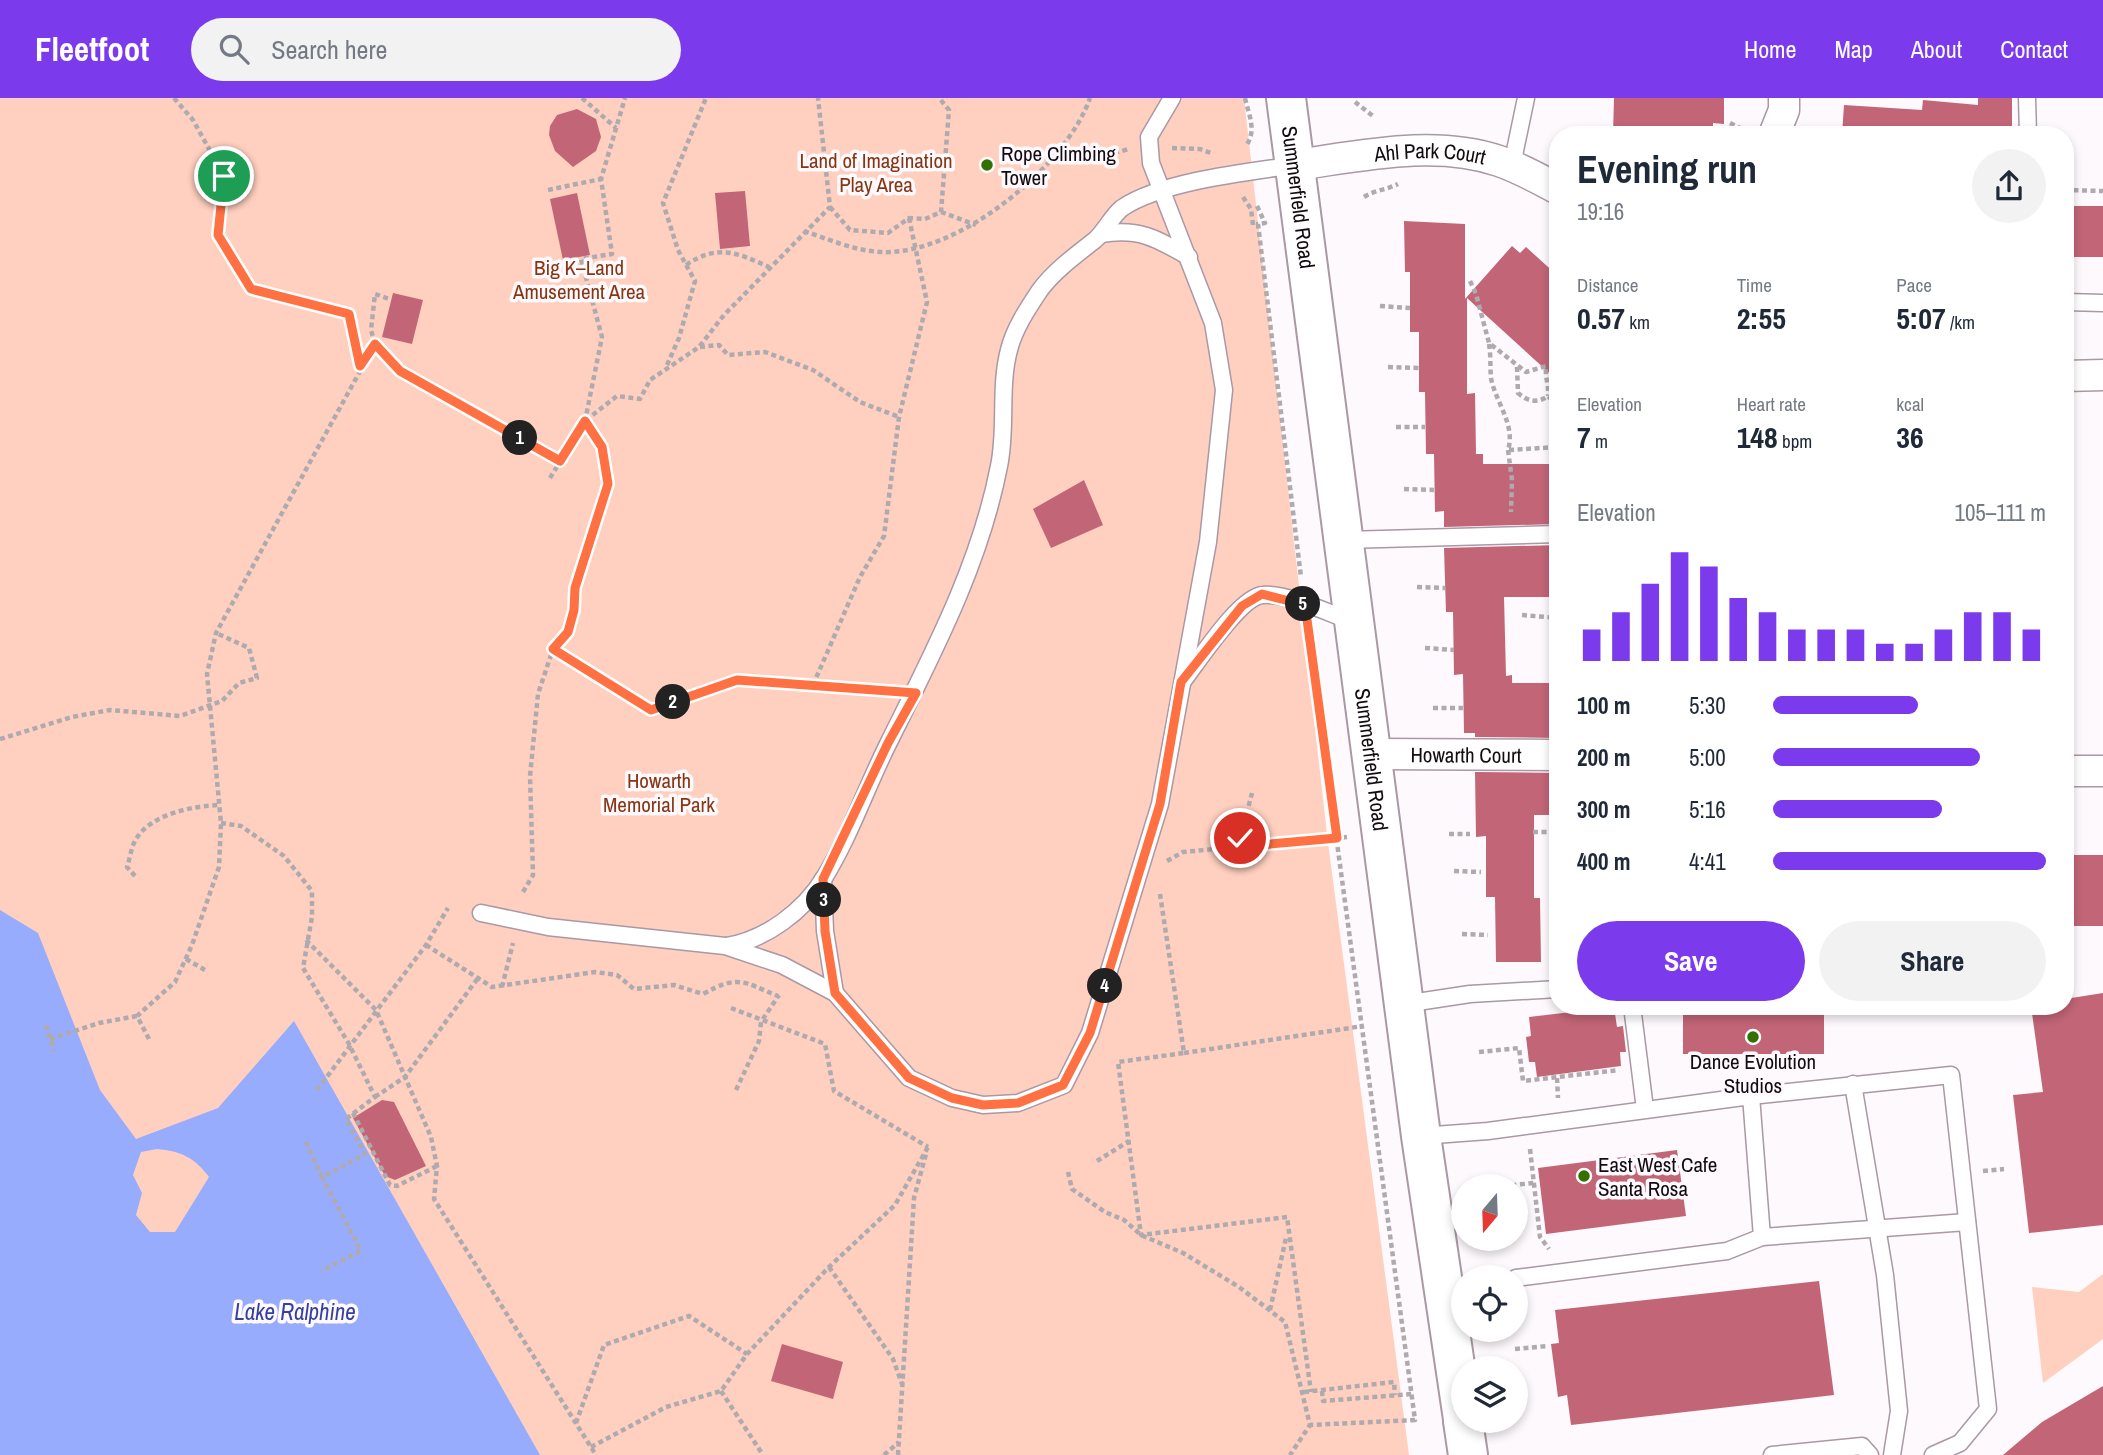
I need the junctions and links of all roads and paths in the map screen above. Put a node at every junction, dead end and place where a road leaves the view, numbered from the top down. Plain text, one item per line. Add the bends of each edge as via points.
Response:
1 (174, 98) edge
2 (583, 98) edge
3 (625, 98) edge
4 (706, 98) edge
5 (818, 98) edge
6 (939, 98) edge
7 (1090, 98) edge
8 (1172, 98) edge
9 (1245, 98) edge
10 (1286, 98) edge
11 (1526, 98) edge
12 (1784, 98) edge
13 (2027, 98) edge
14 (1355, 102) dead end
15 (1373, 116) dead end
16 (1730, 123) dead end
17 (1739, 126) edge
18 (1768, 126) edge
19 (2028, 126) edge
20 (616, 128) junction
21 (1246, 146) dead end
22 (1131, 147) dead end
23 (1167, 147) dead end
24 (1222, 154) dead end
25 (1054, 158) junction
26 (1296, 165) junction
27 (1512, 165) junction
28 (601, 178) junction
29 (1401, 183) dead end
30 (1549, 185) edge
31 (548, 190) dead end
32 (1163, 190) junction
33 (2074, 190) edge
34 (2103, 191) edge
35 (1243, 197) dead end
36 (1364, 197) dead end
37 (1257, 206) dead end
38 (830, 207) junction
39 (941, 212) junction
40 (909, 218) junction
41 (976, 225) junction
42 (1258, 225) junction
43 (804, 231) junction
44 (1101, 234) junction
45 (916, 249) junction
46 (1189, 257) junction
47 (686, 265) junction
48 (769, 267) junction
49 (1470, 281) dead end
50 (389, 299) dead end
51 (2074, 302) edge
52 (2103, 303) edge
53 (1380, 306) dead end
54 (1410, 308) dead end
55 (1489, 343) junction
56 (375, 344) junction
57 (699, 347) junction
58 (360, 366) junction
59 (1517, 366) junction
60 (666, 367) junction
61 (1388, 367) dead end
62 (1419, 368) dead end
63 (2103, 375) edge
64 (2074, 376) edge
65 (1548, 396) joint
66 (899, 417) junction
67 (585, 421) junction
68 (1396, 427) dead end
69 (1425, 427) dead end
70 (1549, 448) edge
71 (1508, 450) junction
72 (560, 461) junction
73 (550, 478) dead end
74 (1404, 489) dead end
75 (1434, 490) dead end
76 (1511, 519) dead end
77 (1549, 534) edge
78 (1345, 540) junction
79 (1417, 587) dead end
80 (1445, 588) dead end
81 (1305, 605) junction
82 (1522, 615) dead end
83 (1549, 617) edge
84 (1355, 622) junction
85 (216, 633) junction
86 (1425, 648) dead end
87 (553, 649) junction
88 (1454, 650) dead end
89 (1181, 682) junction
90 (813, 684) junction
91 (916, 693) junction
92 (210, 705) junction
93 (1433, 708) dead end
94 (1463, 708) dead end
95 (0, 739) edge
96 (1373, 754) junction
97 (1549, 755) edge
98 (2074, 771) edge
99 (2103, 771) edge
100 (1252, 793) dead end
101 (219, 805) junction
102 (221, 823) junction
103 (1533, 832) dead end
104 (1549, 832) edge
105 (1383, 834) junction
106 (1449, 834) dead end
107 (1470, 834) dead end
108 (1337, 838) junction
109 (1238, 847) junction
110 (1454, 871) dead end
111 (1481, 872) dead end
112 (1164, 873) dead end
113 (135, 876) dead end
114 (823, 879) junction
115 (1162, 884) dead end
116 (523, 892) dead end
117 (449, 908) dead end
118 (481, 913) dead end
119 (1462, 934) dead end
120 (1488, 935) dead end
121 (306, 940) junction
122 (513, 942) dead end
123 (426, 945) junction
124 (725, 946) junction
125 (186, 959) junction
126 (205, 970) dead end
127 (478, 978) junction
128 (502, 987) junction
129 (782, 989) dead end
130 (1549, 990) edge
131 (835, 993) junction
132 (778, 996) junction
133 (1404, 1004) junction
134 (731, 1008) dead end
135 (376, 1010) junction
136 (1633, 1015) edge
137 (137, 1016) junction
138 (761, 1022) junction
139 (46, 1026) dead end
140 (1363, 1026) junction
141 (50, 1039) junction
142 (149, 1039) dead end
143 (349, 1044) junction
144 (54, 1051) dead end
145 (1479, 1052) dead end
146 (1185, 1053) junction
147 (1640, 1068) junction
148 (405, 1077) junction
149 (1853, 1084) junction
150 (317, 1090) dead end
151 (736, 1090) dead end
152 (1751, 1096) junction
153 (375, 1097) junction
154 (1645, 1109) junction
155 (353, 1113) junction
156 (1527, 1124) junction
157 (1421, 1136) junction
158 (1129, 1141) junction
159 (306, 1142) dead end
160 (928, 1147) junction
161 (1097, 1161) dead end
162 (438, 1166) junction
163 (1068, 1172) dead end
164 (322, 1177) junction
165 (1528, 1184) edge
166 (1534, 1184) junction
167 (1967, 1222) junction
168 (1875, 1229) junction
169 (1287, 1230) junction
170 (1141, 1235) junction
171 (1541, 1237) dead end
172 (1762, 1237) junction
173 (829, 1267) junction
174 (321, 1271) dead end
175 (1451, 1271) edge
176 (1528, 1276) edge
177 (1270, 1310) junction
178 (1547, 1346) dead end
179 (1515, 1349) dead end
180 (747, 1354) junction
181 (904, 1388) junction
182 (720, 1391) junction
183 (1322, 1391) junction
184 (1304, 1392) junction
185 (1311, 1392) junction
186 (1412, 1394) junction
187 (1395, 1395) junction
188 (576, 1423) junction
189 (1310, 1425) junction
190 (1465, 1433) edge
191 (900, 1441) junction
192 (591, 1447) junction
193 (596, 1455) edge
194 (763, 1455) edge
195 (884, 1455) edge
196 (898, 1455) edge
197 (1290, 1455) edge
198 (1468, 1455) edge
199 (1772, 1455) edge
200 (1870, 1455) edge
201 (1892, 1455) edge
202 (1933, 1455) edge

1 - 58 path via 224,176 218,235 251,289 349,314
2 - 20 path
3 - 20 path
4 - 47 path via 663,203
5 - 38 path
6 - 39 path via 949,110
7 - 25 path via 1083,117
8 - 32 lane via 1149,137 1151,163
9 - 21 path via 1253,127
10 - 26 street, Summerfield Road
11 - 27 lane
12 - 18 street via 1784,110
13 - 19 lane
14 - 15 path
16 - 17 path
20 - 28 path
22 - 25 path via 1096,156 1070,152
23 - 24 path
25 - 41 path
26 - 27 street, Ahl Park Court via 1398,151 1454,152
26 - 32 lane
26 - 78 street, Summerfield Road
27 - 30 street, Ahl Park Court
28 - 31 path
28 - 67 path via 612,254 581,259 602,337
29 - 36 path
32 - 44 lane via 1121,209
32 - 46 lane
33 - 34 path
35 - 42 path via 1253,225
37 - 42 path via 1265,223
38 - 40 path via 850,230 888,233
38 - 43 path
39 - 40 path via 925,219
39 - 41 path
40 - 45 path
41 - 45 path
42 - 81 path
43 - 45 path via 881,253
43 - 48 path
44 - 46 lane via 1143,233
44 - 91 lane via 1052,275 1022,318 1008,351 999,466 965,580
45 - 66 path via 927,302
46 - 89 lane via 1213,323 1224,390 1208,542
47 - 48 path via 704,253 740,254
47 - 60 path via 695,281 680,338
48 - 57 path
49 - 55 path
50 - 56 path via 375,294 371,330
51 - 52 lane
53 - 54 path
55 - 59 path
55 - 71 path via 1491,380 1506,417
56 - 58 path
56 - 72 path via 400,371
57 - 60 path
57 - 66 path via 719,345 727,355 765,352 813,370 860,402
58 - 85 path via 356,382
59 - 65 path via 1518,393 1526,400
59 - 65 path via 1526,372 1546,366
60 - 67 path via 650,380 640,398 617,397
61 - 62 path
63 - 64 street
66 - 90 path via 884,536 860,577
67 - 72 path
67 - 87 path via 602,447 608,484 575,588 568,632
68 - 69 path
70 - 71 path
71 - 76 path
72 - 73 path
74 - 75 path
77 - 78 lane
78 - 84 street, Summerfield Road
79 - 80 path
81 - 84 lane
81 - 89 lane via 1262,594 1252,599
81 - 108 path
82 - 83 path
84 - 96 street, Summerfield Road
85 - 92 path via 208,674
85 - 92 path via 249,648 257,678 239,684 222,701
86 - 88 path
87 - 90 path via 651,710 737,680
87 - 116 path via 533,724 533,875
89 - 131 lane via 1160,804 1090,1033 1063,1085 1018,1103 983,1105 952,1098 909,1078
90 - 91 path
91 - 114 lane
92 - 95 path via 180,716 110,710
92 - 101 path
93 - 94 path
96 - 97 street, Howarth Court
96 - 105 street, Summerfield Road
98 - 99 street
100 - 109 path
101 - 102 path
101 - 113 path via 197,806 145,829 135,841 127,867
102 - 121 path via 241,826 284,856 312,891
102 - 125 path via 219,867
103 - 104 path
105 - 108 path
105 - 133 street, Summerfield Road
106 - 107 path
108 - 109 path
108 - 140 path
109 - 112 path via 1183,852 1167,861
110 - 111 path
114 - 124 lane via 767,933
114 - 131 lane
115 - 146 path via 1159,896
117 - 123 path
118 - 124 lane via 548,927
119 - 120 path
121 - 135 path
121 - 143 path via 303,968
122 - 128 path
123 - 127 path
123 - 135 path
124 - 131 lane via 791,969
125 - 126 path
125 - 137 path via 175,982
127 - 128 path via 492,987
127 - 148 path
128 - 132 path via 595,971 617,975 634,989 674,985 703,994 736,980
129 - 132 path
130 - 133 lane
132 - 138 path
133 - 157 street, Summerfield Road
134 - 138 path
135 - 143 path
135 - 148 path
136 - 147 lane
137 - 141 path
137 - 142 path
138 - 151 path via 759,1041
138 - 160 path via 825,1044 834,1091
139 - 141 path
140 - 146 path
140 - 186 path
141 - 144 path
143 - 150 path
143 - 153 path
145 - 147 path via 1519,1048 1523,1081
146 - 158 path via 1118,1062
147 - 154 lane
148 - 153 path
148 - 162 path via 431,1137
149 - 152 lane
149 - 167 lane via 1951,1075
149 - 168 lane
152 - 154 lane
152 - 172 lane
153 - 155 path
154 - 156 lane
155 - 162 path via 390,1185 397,1186
155 - 164 path via 346,1119 365,1154
156 - 157 lane
156 - 166 path
157 - 175 street, Summerfield Road
158 - 161 path
158 - 170 path
159 - 164 path
160 - 173 path via 895,1205
160 - 181 path via 914,1198
162 - 188 path via 434,1199
163 - 170 path via 1072,1189
164 - 174 path via 361,1251
165 - 166 path
166 - 171 path
167 - 168 lane
167 - 202 lane via 1988,1409 1960,1443
168 - 172 lane
168 - 201 lane via 1885,1275 1899,1410
169 - 170 path via 1287,1217
169 - 177 path
169 - 185 path
170 - 177 path via 1183,1253
172 - 176 lane via 1727,1251
173 - 180 path
173 - 181 path via 893,1359
177 - 184 path via 1285,1322
178 - 179 path
180 - 182 path
180 - 188 path via 689,1316 604,1345
181 - 191 path
182 - 192 path via 666,1407
182 - 194 path
183 - 185 path
183 - 187 path via 1323,1401
183 - 187 path via 1394,1381
184 - 185 path
184 - 189 path
186 - 187 path
186 - 189 path via 1415,1420
188 - 192 path
189 - 197 path
190 - 198 street, Summerfield Road
191 - 195 path
191 - 196 path
192 - 193 path
199 - 200 lane via 1862,1446

